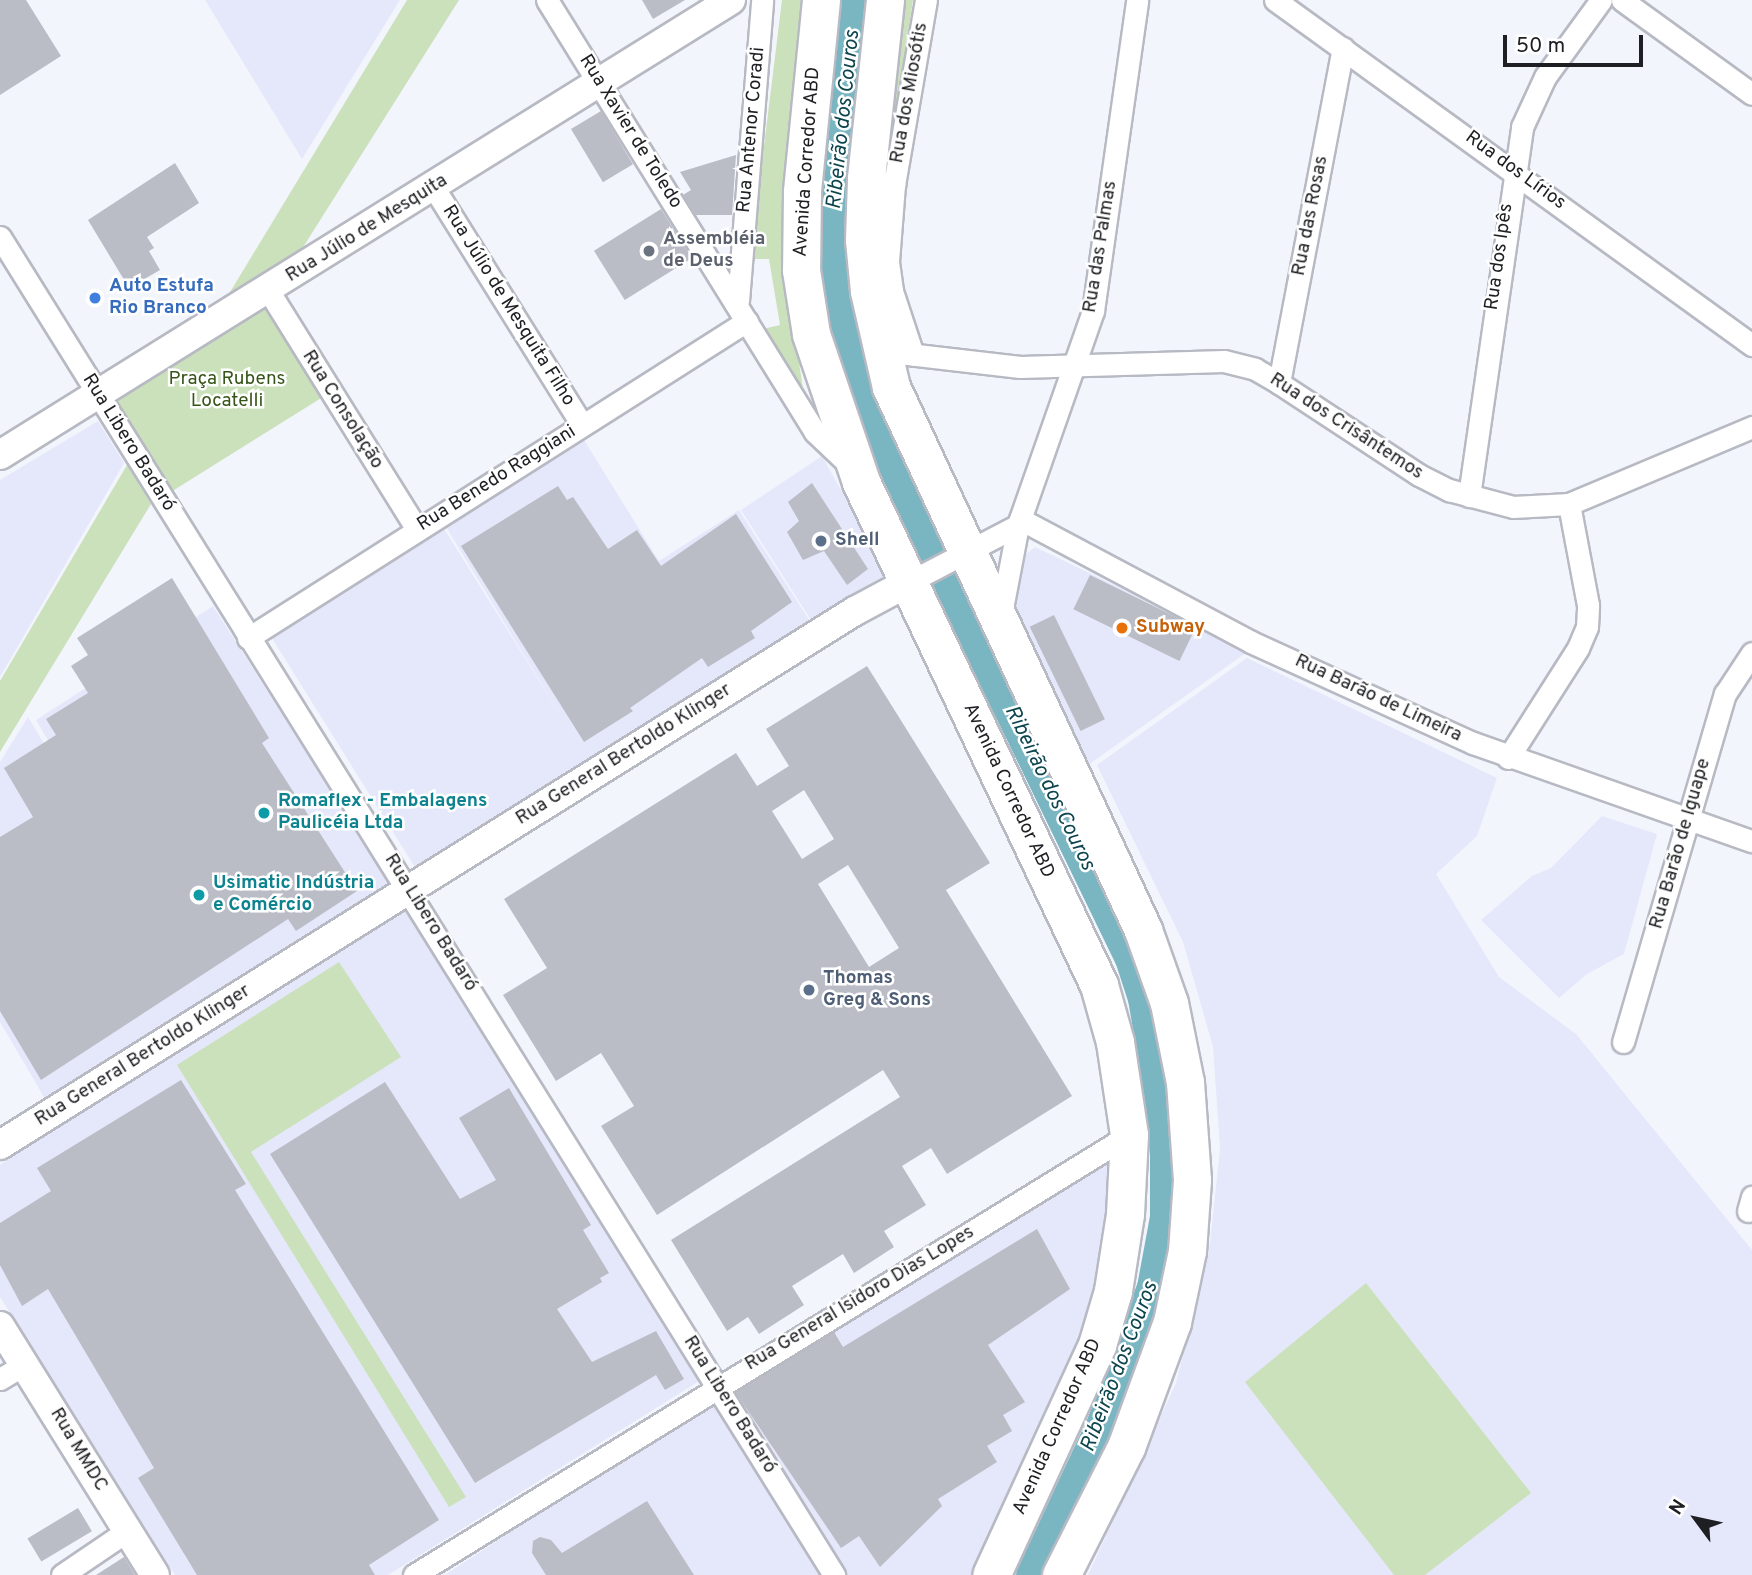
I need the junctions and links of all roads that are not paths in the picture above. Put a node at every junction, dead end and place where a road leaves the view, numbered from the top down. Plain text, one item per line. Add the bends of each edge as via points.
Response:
1 (547, 0) edge
2 (731, 0) edge
3 (762, 0) edge
4 (821, 0) edge
5 (885, 0) edge
6 (926, 0) edge
7 (1137, 0) edge
8 (1275, 0) edge
9 (1601, 0) edge
10 (1622, 0) edge
11 (1343, 48) junction
12 (600, 85) junction
13 (1752, 94) edge
14 (1513, 168) junction
15 (880, 182) junction
16 (434, 188) junction
17 (0, 237) edge
18 (268, 290) junction
19 (743, 311) junction
20 (1752, 345) edge
21 (897, 353) junction
22 (1075, 362) junction
23 (1279, 383) junction
24 (98, 395) junction
25 (582, 425) junction
26 (1752, 427) edge
27 (0, 456) edge
28 (856, 470) junction
29 (1469, 496) junction
30 (1569, 504) junction
31 (1019, 522) junction
32 (417, 530) junction
33 (961, 555) junction
34 (916, 578) junction
35 (999, 623) junction
36 (248, 638) junction
37 (1752, 653) edge
38 (1508, 758) junction
39 (1688, 820) junction
40 (1752, 841) edge
41 (410, 890) junction
42 (1623, 1042) dead end
43 (1129, 1135) junction
44 (0, 1145) edge
45 (0, 1326) edge
46 (25, 1364) junction
47 (0, 1379) edge
48 (717, 1386) junction
49 (127, 1531) junction
50 (62, 1575) edge
51 (155, 1575) edge
52 (414, 1575) edge
53 (834, 1575) edge
54 (991, 1575) edge
55 (1061, 1575) edge

1 - 12 street, Rua Xavier de Toledo
2 - 12 street, Rua Júlio de Mesquita
3 - 19 street, Rua Antenor Coradi
4 - 28 highway, Avenida Corredor ABD via 802,192 802,270 811,334
5 - 15 highway
6 - 15 street, Rua dos Miosótis
7 - 22 street, Rua das Palmas via 1093,311
8 - 11 street, Rua dos Lírios
9 - 14 street, Rua dos Ipês via 1532,101
10 - 13 street
11 - 14 street, Rua dos Lírios
11 - 23 street, Rua das Rosas
12 - 16 street, Rua Júlio de Mesquita
12 - 19 street, Rua Xavier de Toledo
14 - 20 street, Rua dos Lírios
14 - 29 street, Rua dos Ipês
15 - 21 highway via 864,240
16 - 18 street, Rua Júlio de Mesquita
16 - 25 street, Rua Júlio de Mesquita Filho
17 - 24 street, Rua Libero Badaró
18 - 24 street, Rua Júlio de Mesquita
18 - 32 street, Rua Consolação
19 - 25 street, Rua Benedo Raggiani
19 - 28 street, Rua Xavier de Toledo via 815,432
21 - 22 street, Rua dos Crisântemos via 1020,367
21 - 33 highway via 904,420
22 - 23 street, Rua dos Crisântemos via 1224,361 1255,369
22 - 31 street, Rua das Palmas
23 - 29 street, Rua dos Crisântemos via 1419,475
24 - 27 street, Rua Júlio de Mesquita
24 - 36 street, Rua Libero Badaró
25 - 32 street, Rua Benedo Raggiani
26 - 30 street, Rua dos Crisântemos
28 - 34 highway, Avenida Corredor ABD
29 - 30 street, Rua dos Crisântemos via 1513,507
30 - 38 street via 1588,605 1587,627
31 - 33 street
31 - 35 street, Rua das Palmas
31 - 38 street, Rua Barão de Limeira via 1251,642
32 - 36 street, Rua Benedo Raggiani
33 - 34 street, Rua General Bertoldo Klinger
33 - 35 highway
34 - 41 street, Rua General Bertoldo Klinger via 855,611
34 - 43 highway, Avenida Corredor ABD via 1099,985 1115,1042
35 - 55 highway via 1143,930 1165,991 1185,1082 1192,1180 1187,1251 1172,1322 1126,1447
36 - 41 street, Rua Libero Badaró
37 - 39 street, Rua Barão de Iguape via 1725,694
38 - 39 street, Rua Barão de Limeira
39 - 40 street, Rua Barão de Limeira
39 - 42 street, Rua Barão de Iguape
41 - 44 street, Rua General Bertoldo Klinger
41 - 48 street, Rua Libero Badaró
43 - 48 street, Rua General Isidoro Dias Lopes
43 - 54 highway, Avenida Corredor ABD via 1123,1227 1113,1291 1097,1345
45 - 46 street, Rua MMDC
46 - 47 street
46 - 49 street, Rua MMDC
48 - 52 street, Rua General Isidoro Dias Lopes
48 - 53 street, Rua Libero Badaró
49 - 50 street
49 - 51 street, Rua MMDC

